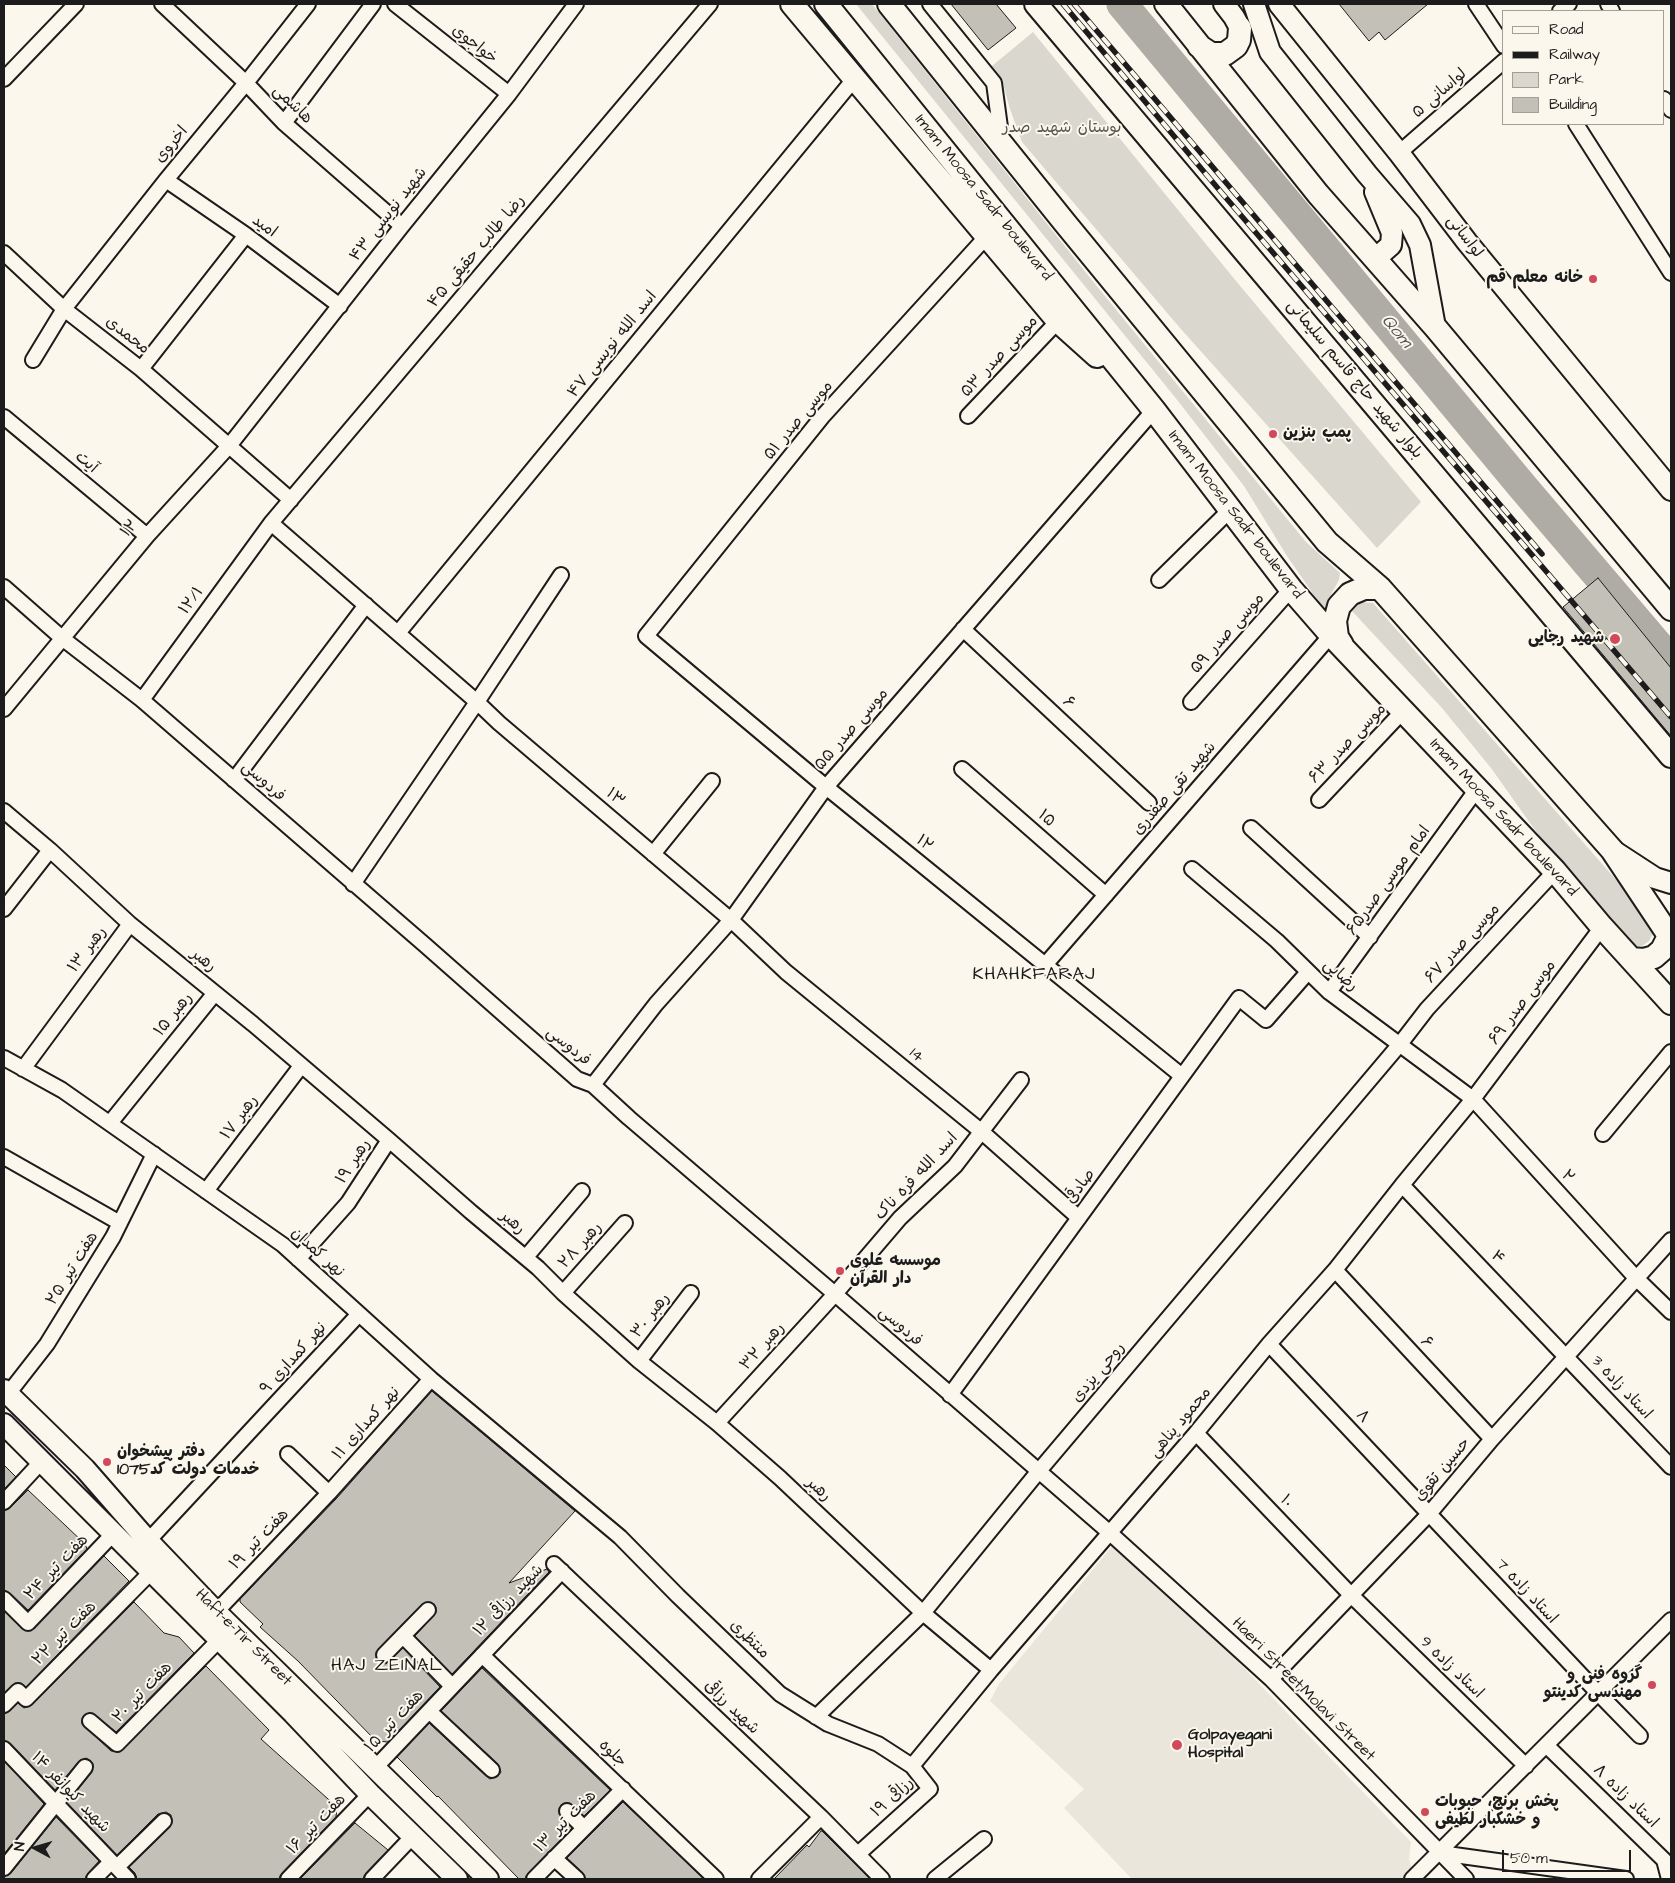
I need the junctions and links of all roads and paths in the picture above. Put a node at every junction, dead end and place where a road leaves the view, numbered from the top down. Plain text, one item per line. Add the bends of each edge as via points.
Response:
1 (76, 4) edge
2 (308, 4) edge
3 (373, 4) edge
4 (395, 4) edge
5 (576, 4) edge
6 (710, 4) edge
7 (792, 4) edge
8 (826, 4) edge
9 (889, 4) edge
10 (930, 4) edge
11 (1036, 4) edge
12 (1166, 4) edge
13 (1224, 4) edge
14 (1254, 4) edge
15 (1279, 4) edge
16 (1476, 4) edge
17 (165, 5) edge
18 (1240, 28) joint
19 (1502, 43) edge
20 (1199, 46) junction
21 (1502, 63) edge
22 (4, 78) edge
23 (855, 78) junction
24 (246, 84) junction
25 (509, 94) junction
26 (284, 123) junction
27 (1577, 125) edge
28 (1003, 146) junction
29 (1399, 153) junction
30 (1367, 174) junction
31 (166, 180) junction
32 (402, 226) junction
33 (246, 235) junction
34 (987, 236) junction
35 (4, 254) edge
36 (1375, 259) junction
37 (1671, 273) edge
38 (340, 306) junction
39 (64, 309) junction
40 (1058, 321) junction
41 (1435, 327) junction
42 (33, 360) dead end
43 (142, 369) junction
44 (1154, 410) junction
45 (968, 416) dead end
46 (4, 417) edge
47 (229, 446) junction
48 (1671, 490) edge
49 (291, 500) junction
50 (1230, 510) junction
51 (271, 523) junction
52 (147, 536) junction
53 (561, 575) dead end
54 (1159, 580) dead end
55 (4, 587) edge
56 (1380, 588) junction
57 (1291, 589) junction
58 (366, 606) junction
59 (1671, 609) edge
60 (963, 629) junction
61 (398, 633) junction
62 (646, 636) joint
63 (62, 638) junction
64 (1338, 643) junction
65 (142, 700) junction
66 (477, 702) junction
67 (1190, 702) dead end
68 (4, 709) edge
69 (1403, 711) junction
70 (1671, 756) edge
71 (962, 769) dead end
72 (234, 780) junction
73 (712, 781) dead end
74 (826, 787) junction
75 (1477, 789) junction
76 (1319, 800) dead end
77 (1149, 803) dead end
78 (4, 811) edge
79 (1251, 828) dead end
80 (50, 850) junction
81 (1612, 850) junction
82 (653, 854) junction
83 (1192, 869) dead end
84 (1555, 871) junction
85 (1671, 883) edge
86 (353, 884) junction
87 (1106, 895) junction
88 (4, 909) edge
89 (731, 920) junction
90 (130, 924) junction
91 (1602, 927) junction
92 (1669, 933) edge
93 (1370, 937) junction
94 (1631, 959) junction
95 (1045, 965) junction
96 (1308, 972) junction
97 (1329, 992) junction
98 (215, 993) junction
99 (1671, 1003) edge
100 (1400, 1044) junction
101 (1671, 1052) edge
102 (4, 1058) edge
103 (301, 1066) junction
104 (23, 1069) junction
105 (1182, 1076) junction
106 (1021, 1080) dead end
107 (593, 1085) junction
108 (1473, 1099) junction
109 (110, 1123) junction
110 (982, 1132) junction
111 (1603, 1134) dead end
112 (389, 1140) junction
113 (154, 1154) junction
114 (4, 1157) edge
115 (1402, 1185) junction
116 (206, 1191) junction
117 (582, 1191) dead end
118 (1079, 1218) junction
119 (120, 1223) junction
120 (625, 1223) dead end
121 (1671, 1240) edge
122 (526, 1257) junction
123 (298, 1259) junction
124 (1335, 1270) junction
125 (1636, 1278) junction
126 (563, 1293) junction
127 (691, 1293) dead end
128 (835, 1294) junction
129 (1671, 1312) edge
130 (359, 1314) junction
131 (1269, 1344) junction
132 (1566, 1356) junction
133 (639, 1360) junction
134 (431, 1379) junction
135 (6, 1392) edge
136 (950, 1395) junction
137 (4, 1424) edge
138 (717, 1424) junction
139 (1196, 1433) junction
140 (1492, 1439) junction
141 (288, 1454) dead end
142 (42, 1461) junction
143 (1671, 1467) edge
144 (1038, 1472) junction
145 (330, 1493) junction
146 (4, 1502) edge
147 (584, 1508) joint
148 (1429, 1514) junction
149 (114, 1533) junction
150 (1110, 1533) junction
151 (148, 1541) junction
152 (558, 1568) joint
153 (152, 1571) junction
154 (1351, 1595) junction
155 (4, 1599) edge
156 (428, 1610) dead end
157 (216, 1612) junction
158 (923, 1613) junction
159 (1671, 1620) edge
160 (403, 1636) junction
161 (219, 1640) junction
162 (384, 1655) dead end
163 (482, 1655) junction
164 (991, 1670) junction
165 (1271, 1679) junction
166 (452, 1686) junction
167 (1598, 1693) junction
168 (4, 1705) edge
169 (429, 1711) junction
170 (816, 1717) junction
171 (90, 1721) dead end
172 (1640, 1736) dead end
173 (1546, 1745) junction
174 (4, 1750) edge
175 (912, 1766) junction
176 (1526, 1766) junction
177 (85, 1767) dead end
178 (374, 1769) junction
179 (492, 1770) dead end
180 (623, 1789) junction
181 (370, 1794) junction
182 (56, 1803) junction
183 (567, 1811) dead end
184 (821, 1818) junction
185 (164, 1821) dead end
186 (584, 1828) junction
187 (413, 1836) junction
188 (984, 1839) dead end
189 (1440, 1853) junction
190 (858, 1854) junction
191 (554, 1858) junction
192 (114, 1865) junction
193 (4, 1868) edge
194 (94, 1879) edge
195 (128, 1879) edge
196 (288, 1879) edge
197 (372, 1879) edge
198 (457, 1879) edge
199 (488, 1879) edge
200 (534, 1879) edge
201 (577, 1879) edge
202 (716, 1879) edge
203 (759, 1879) edge
204 (882, 1879) edge
205 (935, 1879) edge
206 (1412, 1879) edge
207 (1466, 1879) edge
208 (1626, 1879) edge
209 (1669, 1879) edge

1 - 22 street
2 - 24 street, اخروی
3 - 26 street
4 - 25 street, خواجوی
5 - 25 street, ۴۳ شهید نویسی
6 - 49 street, ۴۵ رضا طالب حقیقی
7 - 23 main road
8 - 44 main road, Imam Moosa Sadr boulevard
9 - 28 main road
10 - 28 street via 994,83
11 - 70 main road, بلوار شهید حاج قاسم سلیمانی
12 - 20 main road
13 - 18 main road
14 - 30 main road via 1270,52
15 - 29 main road, لواسانی
16 - 19 street
17 - 24 street, هاشمی
18 - 20 main road via 1236,46 1225,54 1211,54
20 - 36 main road via 1318,194
21 - 29 street, لواسانی ۵
23 - 34 main road
23 - 61 street, ۴۷ اسد الله نویسی
24 - 26 street, هاشمی
24 - 31 street, اخروی
25 - 32 street, ۴۳ شهید نویسی
26 - 32 street, هاشمی
27 - 37 street
28 - 56 main road via 1327,542
29 - 48 main road, لواسانی via 1467,242
30 - 36 main road via 1392,233 1391,245
30 - 41 main road via 1410,224 1420,245
31 - 33 street, امید
31 - 39 street, اخروی
32 - 38 street, ۴۳ شهید نویسی
33 - 38 street, امید
33 - 43 street
34 - 40 main road
34 - 62 street, موسی صدر ۵۱ via 822,417
35 - 39 street, محمدی
36 - 41 main road
38 - 47 street, ۴۳ شهید نویسی
39 - 42 street, اخروی
39 - 43 street, محمدی
40 - 44 main road
40 - 45 street, موسی صدر ۵۳
41 - 59 main road
43 - 47 street, محمدی
44 - 50 main road, Imam Moosa Sadr boulevard
44 - 60 street, موسی صدر ۵۵
46 - 52 street, آیت
47 - 49 street, محمدی
47 - 52 street, ۱۲
49 - 51 street, ۴۵ رضا طالب حقیقی
50 - 54 street
50 - 57 main road, Imam Moosa Sadr boulevard
51 - 58 street, ۱۳
51 - 65 street, ۱۲/۱
52 - 63 street, ۱۲
53 - 66 street
55 - 63 street, فردوسی
56 - 64 main road via 1364,588 1350,594 1339,606 1335,621
56 - 81 main road
57 - 64 main road, Imam Moosa Sadr boulevard
57 - 67 street, موسی صدر ۵۹
58 - 61 street, ۱۳
58 - 72 street
60 - 74 street, موسی صدر ۵۵
60 - 77 street, ۶
61 - 66 street, ۱۳
62 - 74 street, ۱۲
63 - 65 street, فردوسی
63 - 68 street, ۱۲
64 - 69 main road, Imam Moosa Sadr boulevard
64 - 87 street, شهید تقی صفدری
65 - 72 street, فردوسی
66 - 82 street, ۱۳
66 - 86 street
69 - 75 main road, Imam Moosa Sadr boulevard
69 - 76 street, موسی صدر ۶۳
71 - 87 street, ۱۵
72 - 86 street, فردوسی
73 - 82 street
74 - 89 street, موسی صدر ۵۵
74 - 95 street, ۱۲
75 - 84 main road, Imam Moosa Sadr boulevard
75 - 93 street, امام موسی صدر۶۵
78 - 80 street, رهبر
79 - 93 street
80 - 88 street
80 - 90 street, رهبر
81 - 85 main road via 1656,878
81 - 92 main road
82 - 89 street, ۱۳
83 - 96 street, رضایی via 1278,941
84 - 91 main road, Imam Moosa Sadr boulevard
84 - 100 street, موسی صدر ۶۷ via 1427,1009
86 - 107 street, فردوسی via 577,1079
87 - 95 street, شهید تقی صفدری
89 - 107 street, موسی صدر ۵۵ via 656,1004
89 - 110 street, 14 via 786,972
90 - 98 street, رهبر
90 - 104 street, رهبر ۱۳
91 - 94 main road, Imam Moosa Sadr boulevard
91 - 108 street, موسی صدر ۶۹
92 - 94 main road via 1662,950 1654,957
93 - 97 street, امام موسی صدر۶۵
94 - 99 main road, Imam Moosa Sadr boulevard
95 - 105 street, ۱۲
96 - 97 street, رضایی
96 - 105 street, صادقی via 1266,1020 1239,998
97 - 100 street, رضایی
98 - 103 street, رهبر
98 - 109 street, رهبر ۱۵
100 - 108 street, رضایی
100 - 144 street, روحی یزدی
101 - 111 street
102 - 104 street, نهر کمدان
103 - 112 street, رهبر
103 - 116 street, رهبر ۱۷
104 - 109 street, نهر کمدان via 62,1090
105 - 118 street, صادقی
106 - 110 street, اسد الله فره ناک
107 - 128 street, فردوسی
108 - 115 street, محمود پناهی
108 - 125 street, ۲
109 - 113 street, نهر کمدان
110 - 118 street, 14
110 - 128 street, اسد الله فره ناک via 956,1166 900,1218
112 - 122 street, رهبر
112 - 123 street, رهبر ۱۹ via 348,1203
113 - 116 street, نهر کمدان
113 - 119 street, هفت تیر ۲۵
114 - 119 street
115 - 124 street, محمود پناهی
115 - 132 street, ۴
116 - 123 street, نهر کمدان
117 - 122 street
118 - 136 street, صادقی
119 - 135 street, هفت تیر ۲۵ via 47,1344
120 - 126 street, رهبر ۲۸
121 - 125 street, حسین تقوی
122 - 126 street, رهبر
123 - 130 street, نهر کمدان
124 - 131 street, محمود پناهی
124 - 140 street, ۶
125 - 129 street, ۲
125 - 132 street, حسین تقوی
126 - 133 street, رهبر
127 - 133 street, رهبر ۳۰
128 - 136 street, فردوسی
128 - 138 street, رهبر ۳۲
130 - 134 street, نهر کمدان
130 - 151 street, نهر کمداری ۹
131 - 139 street, محمود پناهی
131 - 148 street, ۸
132 - 140 street, حسین تقوی
132 - 143 street, استاد زاده 3
133 - 138 street, رهبر
134 - 145 street, نهر کمداری ۱۱
134 - 147 street, نهر کمدان
135 - 151 main road, Haft-e-Tir Street via 85,1469
136 - 144 street, فردوسی
137 - 142 main road, Haft-e-Tir Street
138 - 158 street, رهبر via 780,1478
139 - 150 street, محمود پناهی
139 - 154 street, ۱۰
140 - 148 street, حسین تقوی
141 - 145 street
142 - 146 street
142 - 149 main road, Haft-e-Tir Street
144 - 150 street, فردوسی
144 - 158 street, روحی یزدی
145 - 157 street, هفت تیر ۱۹
147 - 170 street, منتظری via 620,1537 780,1694
148 - 154 street, حسین تقوی
148 - 167 street, استاد زاده 7
149 - 153 main road, Haft-e-Tir Street
149 - 155 street, هفت تیر ۲۴ via 25,1628
150 - 164 street, محمود پناهی
150 - 165 street, Haeri Street;Molavi Street
151 - 157 main road, Haft-e-Tir Street
152 - 163 street, شهید رزاقی ۱۲
152 - 184 street, شهید رزاقی
153 - 161 main road, Haft-e-Tir Street
153 - 168 street, هفت تیر ۲۲ via 26,1699 18,1691
154 - 165 street, حسین تقوی
154 - 176 street, استاد زاده 9
156 - 160 street
157 - 178 main road, Haft-e-Tir Street
158 - 164 street, رهبر
158 - 170 street, روحی یزدی
159 - 167 street
160 - 162 street
160 - 166 street
161 - 171 street, هفت تیر ۲۰ via 117,1744
161 - 181 main road, Haft-e-Tir Street
163 - 166 street, هفت تیر ۱۵
163 - 180 street, جلوه
164 - 175 street, محمود پناهی
165 - 189 street, Haeri Street;Molavi Street
166 - 169 street, هفت تیر ۱۵
167 - 172 street, استاد زاده 7
167 - 173 street
169 - 178 street, هفت تیر ۱۵
169 - 179 street
170 - 175 street, منتظری via 878,1744
173 - 176 street
173 - 209 street, استاد زاده ۸ via 1664,1860
174 - 182 street, شهید کیوانفر ۱۴
175 - 190 street, رزاقی ۱۹ via 930,1789
176 - 189 street
177 - 182 street
178 - 199 main road, Haft-e-Tir Street
180 - 186 street, هفت تیر ۱۳
180 - 202 street, جلوه
181 - 187 main road, Haft-e-Tir Street
181 - 196 street, هفت تیر ۱۶
182 - 192 street, شهید کیوانفر ۱۴
182 - 193 street
183 - 186 street
184 - 190 street, شهید رزاقی
184 - 203 street
185 - 192 street
186 - 191 street, هفت تیر ۱۳
187 - 197 street
187 - 198 main road, Haft-e-Tir Street
188 - 205 street
189 - 206 street
189 - 207 street, Haeri Street;Molavi Street
189 - 208 street
190 - 204 street, شهید رزاقی
191 - 200 street, هفت تیر ۱۳
191 - 201 street
192 - 194 street
192 - 195 street, شهید کیوانفر ۱۴

